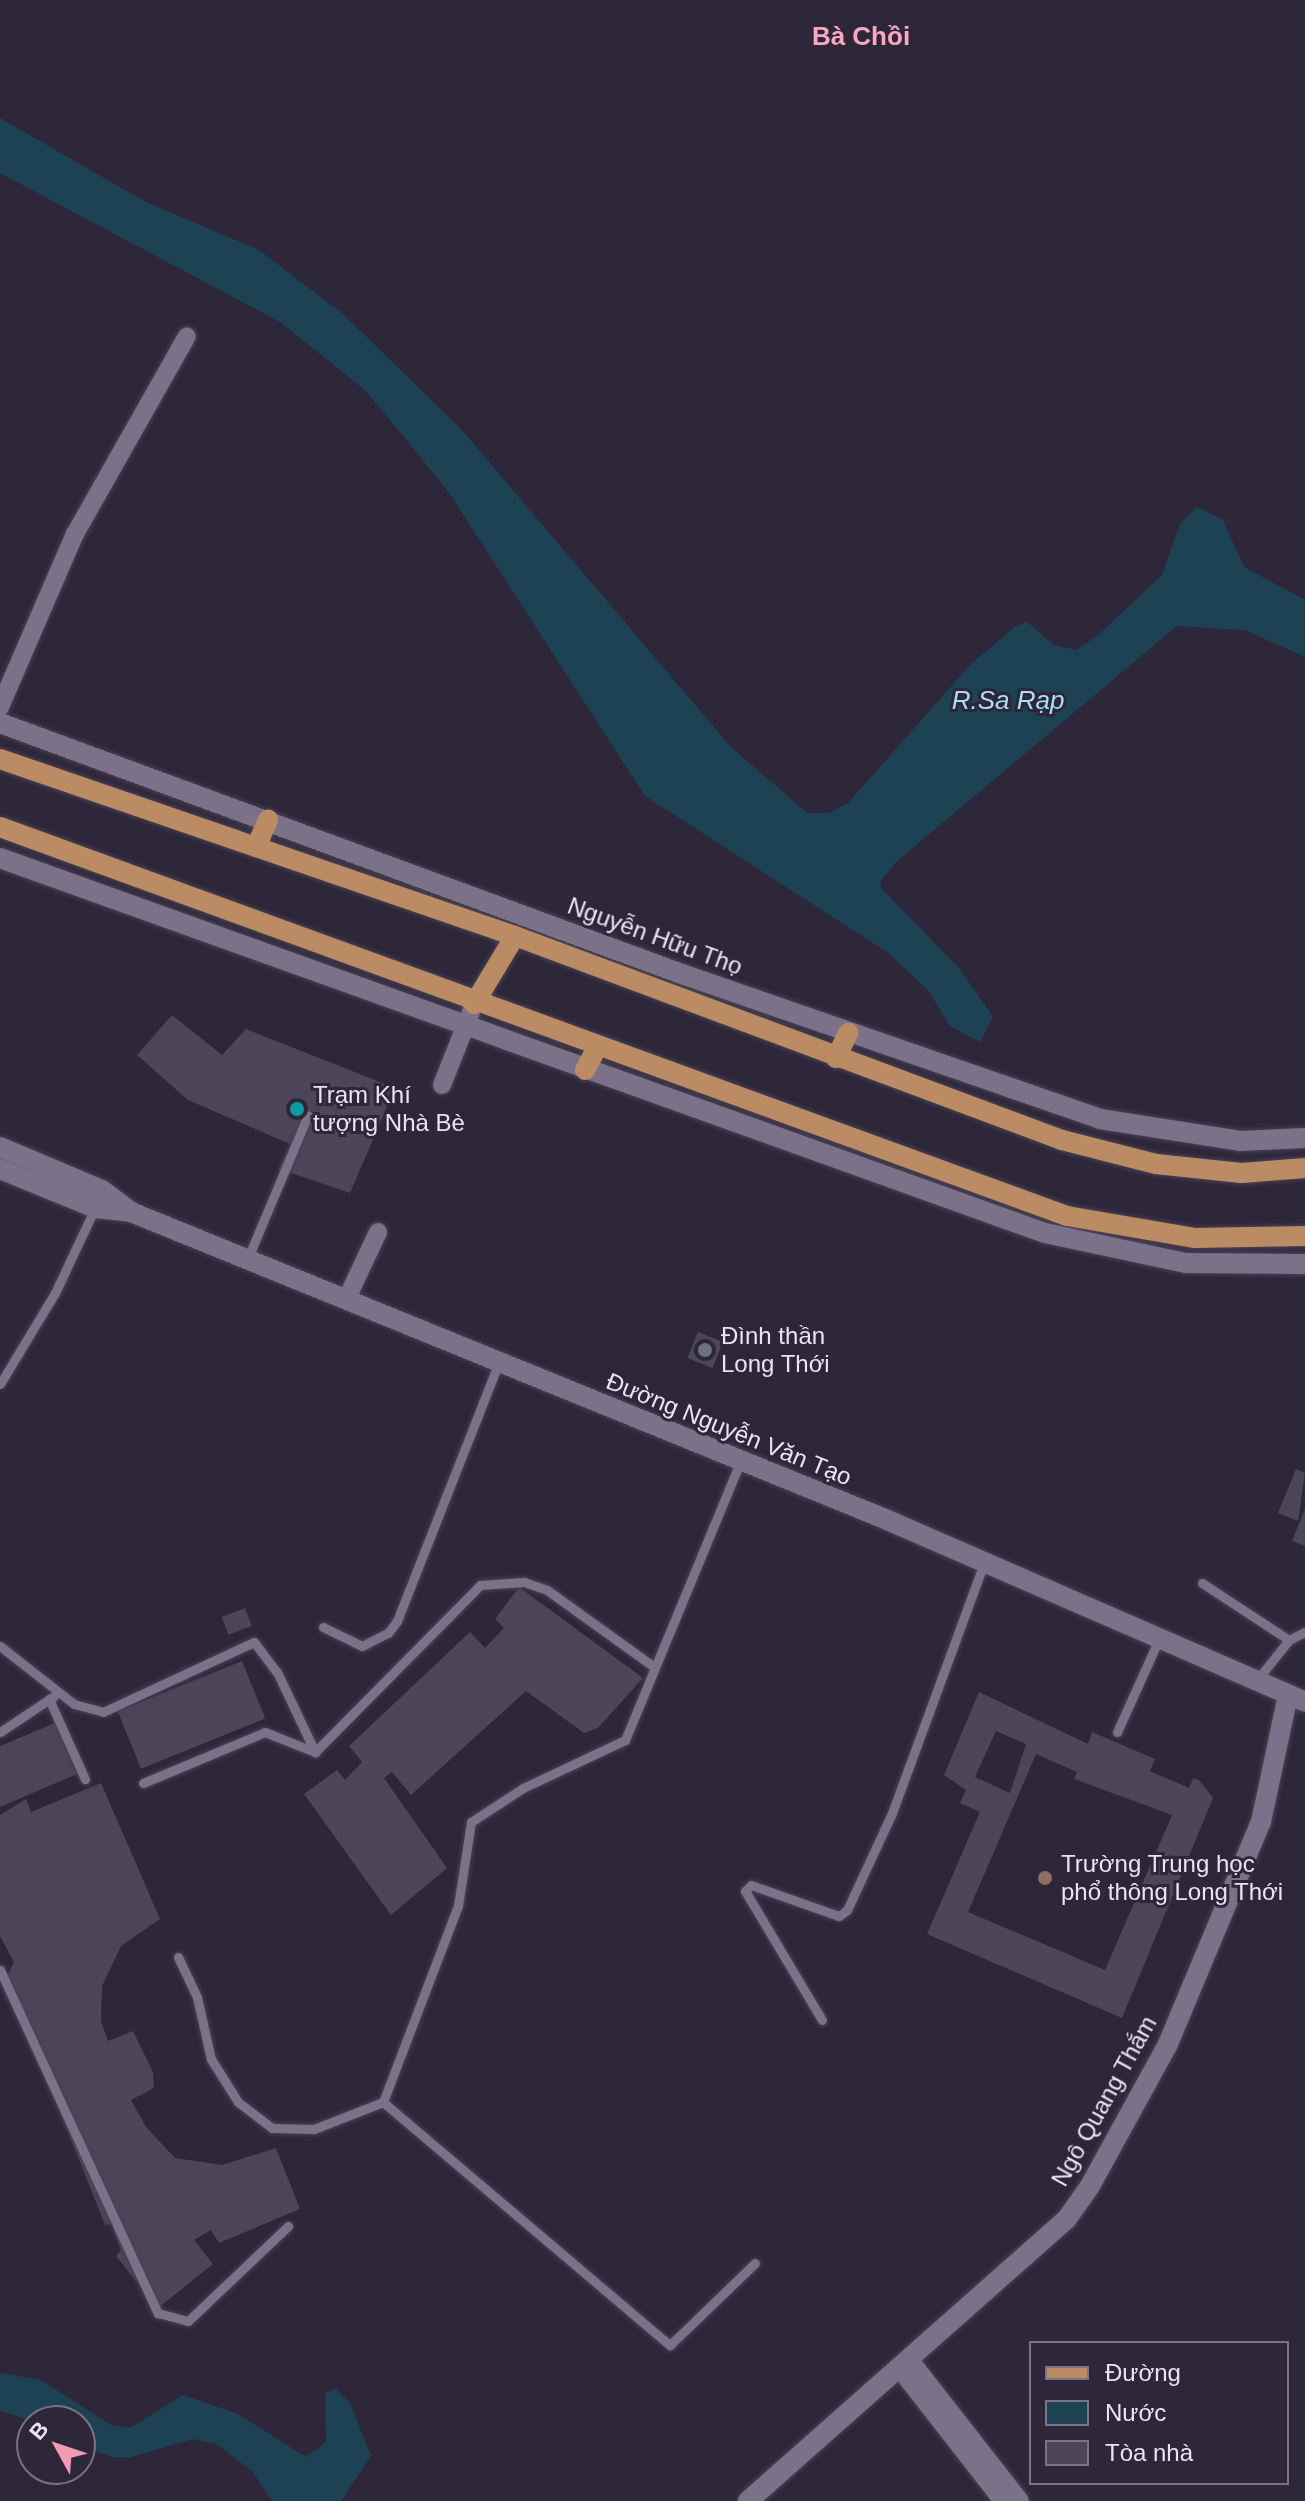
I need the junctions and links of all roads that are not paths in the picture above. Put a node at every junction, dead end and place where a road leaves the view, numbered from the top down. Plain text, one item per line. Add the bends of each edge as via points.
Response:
1 (187, 336) dead end
2 (0, 707) edge
3 (0, 723) edge
4 (0, 759) edge
5 (268, 820) junction
6 (0, 827) edge
7 (256, 847) junction
8 (0, 858) edge
9 (515, 936) junction
10 (474, 1004) junction
11 (465, 1026) junction
12 (848, 1033) junction
13 (597, 1047) junction
14 (836, 1058) junction
15 (585, 1070) junction
16 (442, 1085) dead end
17 (308, 1115) dead end
18 (1305, 1138) edge
19 (0, 1147) edge
20 (1305, 1168) edge
21 (0, 1169) edge
22 (95, 1208) junction
23 (131, 1212) junction
24 (378, 1232) dead end
25 (1305, 1236) edge
26 (247, 1260) junction
27 (1305, 1264) edge
28 (347, 1298) junction
29 (498, 1365) junction
30 (0, 1384) edge
31 (740, 1462) junction
32 (984, 1563) junction
33 (1202, 1583) dead end
34 (323, 1627) dead end
35 (1305, 1632) edge
36 (1159, 1639) junction
37 (1289, 1640) junction
38 (0, 1646) edge
39 (654, 1667) junction
40 (1256, 1681) junction
41 (62, 1691) junction
42 (49, 1699) junction
43 (1296, 1699) edge
44 (0, 1732) edge
45 (1117, 1732) dead end
46 (315, 1752) junction
47 (85, 1779) dead end
48 (143, 1783) dead end
49 (178, 1957) dead end
50 (0, 1970) edge
51 (822, 2020) dead end
52 (383, 2102) junction
53 (288, 2226) dead end
54 (755, 2263) dead end
55 (904, 2364) junction
56 (748, 2501) edge
57 (1003, 2501) edge
58 (1020, 2501) edge

1 - 2 street via 75,534
3 - 5 main road, Nguyễn Hữu Thọ
4 - 7 main road, Nguyễn Hữu Thọ
5 - 7 main road
5 - 12 main road, Nguyễn Hữu Thọ
6 - 10 main road
7 - 9 main road, Nguyễn Hữu Thọ
8 - 11 main road
9 - 10 main road
9 - 14 main road, Nguyễn Hữu Thọ
10 - 11 street
10 - 13 main road
11 - 15 main road
11 - 16 street
12 - 14 main road
12 - 18 main road, Nguyễn Hữu Thọ via 1100,1119 1240,1141
13 - 15 main road
13 - 25 main road via 1067,1216 1194,1238
14 - 20 main road, Nguyễn Hữu Thọ via 1062,1140 1156,1164 1242,1173
15 - 27 main road via 1045,1233 1186,1263
17 - 26 lane
19 - 23 main road, Đường Nguyễn Văn Tạo via 102,1190
21 - 22 main road, Đường Nguyễn Văn Tạo
22 - 23 main road, Đường Nguyễn Văn Tạo
22 - 30 lane via 55,1293
23 - 26 main road, Đường Nguyễn Văn Tạo
24 - 28 street
26 - 28 main road, Đường Nguyễn Văn Tạo
28 - 29 main road, Đường Nguyễn Văn Tạo
29 - 31 main road, Đường Nguyễn Văn Tạo
29 - 34 lane via 397,1621 388,1633 362,1646
31 - 32 main road, Đường Nguyễn Văn Tạo
31 - 39 lane
32 - 36 main road, Đường Nguyễn Văn Tạo
32 - 51 lane via 892,1813 847,1910 839,1916 751,1885 745,1891
33 - 37 lane
35 - 37 lane
36 - 40 main road, Đường Nguyễn Văn Tạo
36 - 45 lane
37 - 40 lane
38 - 41 lane
39 - 46 lane via 547,1590 524,1582 480,1585
39 - 52 lane via 625,1740 523,1788 471,1822 458,1906
40 - 43 main road, Đường Nguyễn Văn Tạo
41 - 42 lane
41 - 46 lane via 74,1704 103,1712 254,1642 277,1672
42 - 44 lane
42 - 47 lane
43 - 55 main road, Ngô Quang Thắm via 1261,1822 1168,2044 1090,2186 1066,2220
46 - 48 lane via 265,1732
49 - 52 lane via 197,1997 211,2059 238,2102 272,2128 314,2129
50 - 53 lane via 158,2313 188,2321
52 - 54 lane via 670,2345
55 - 56 main road, Ngô Quang Thắm
55 - 57 street
55 - 58 street

